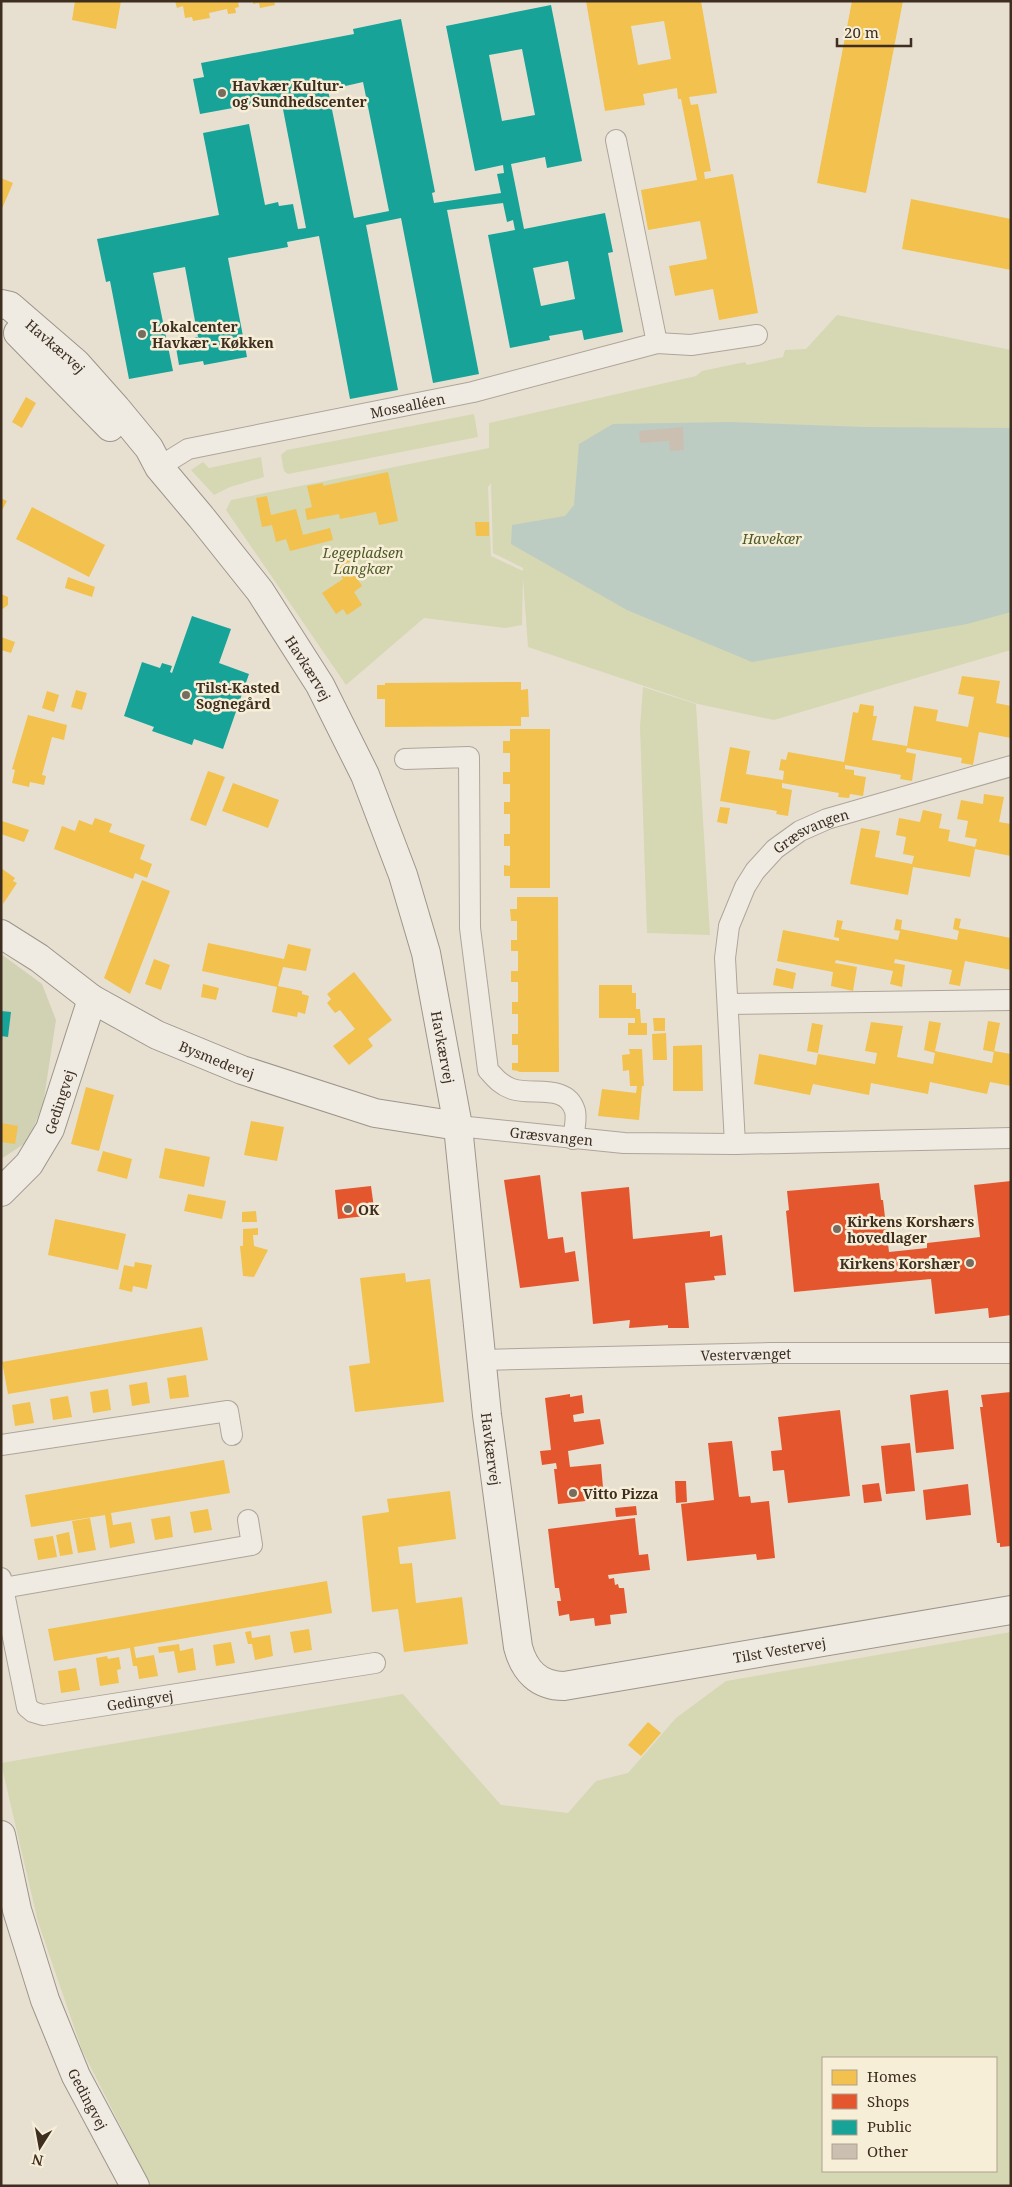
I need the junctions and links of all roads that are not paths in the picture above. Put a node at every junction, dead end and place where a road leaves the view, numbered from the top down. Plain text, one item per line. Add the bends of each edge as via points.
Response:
1 (616, 140) dead end
2 (1, 304) edge
3 (1, 312) edge
4 (757, 335) dead end
5 (657, 343) junction
6 (159, 467) junction
7 (405, 759) dead end
8 (1011, 766) edge
9 (1, 934) edge
10 (92, 999) junction
11 (1011, 1000) edge
12 (728, 1004) junction
13 (458, 1126) junction
14 (1011, 1138) edge
15 (573, 1139) junction
16 (735, 1144) junction
17 (1, 1192) edge
18 (1011, 1352) edge
19 (482, 1360) junction
20 (232, 1435) dead end
21 (1, 1445) edge
22 (248, 1520) dead end
23 (2, 1583) edge
24 (1011, 1610) edge
25 (375, 1663) dead end
26 (549, 1685) joint
27 (1, 1835) edge
28 (135, 2186) edge

1 - 5 street
2 - 6 street, Havkærvej via 10,306 76,363 149,448
3 - 6 street, Havkærvej via 62,379 141,456
4 - 5 street, Mosealléen via 691,345
5 - 6 street, Mosealléen via 473,392 188,449
6 - 13 street, Havkærvej via 260,591 320,685 365,775 403,875 426,953
7 - 15 street via 469,757 470,928 488,1070 500,1084 514,1090 554,1093 568,1099 575,1112
8 - 12 street, Græsvangen via 827,819 800,831 775,848 755,870 729,926 725,958
9 - 10 street, Bysmedevej via 39,958
10 - 13 street, Bysmedevej via 157,1035 242,1070 376,1113
10 - 17 street, Gedingvej via 50,1129 29,1164
11 - 12 street
12 - 16 street, Græsvangen
13 - 15 street, Græsvangen
13 - 19 street, Havkærvej
14 - 16 street, Græsvangen
15 - 16 street, Græsvangen
18 - 19 street, Vestervænget via 762,1353
19 - 26 street, Havkærvej via 518,1647 526,1668
20 - 21 street via 228,1411
22 - 23 street, Gedingvej via 252,1546
23 - 25 street, Gedingvej via 27,1707 43,1715
24 - 26 street, Tilst Vestervej via 564,1686
27 - 28 street, Gedingvej via 17,1910 45,2000 76,2076

